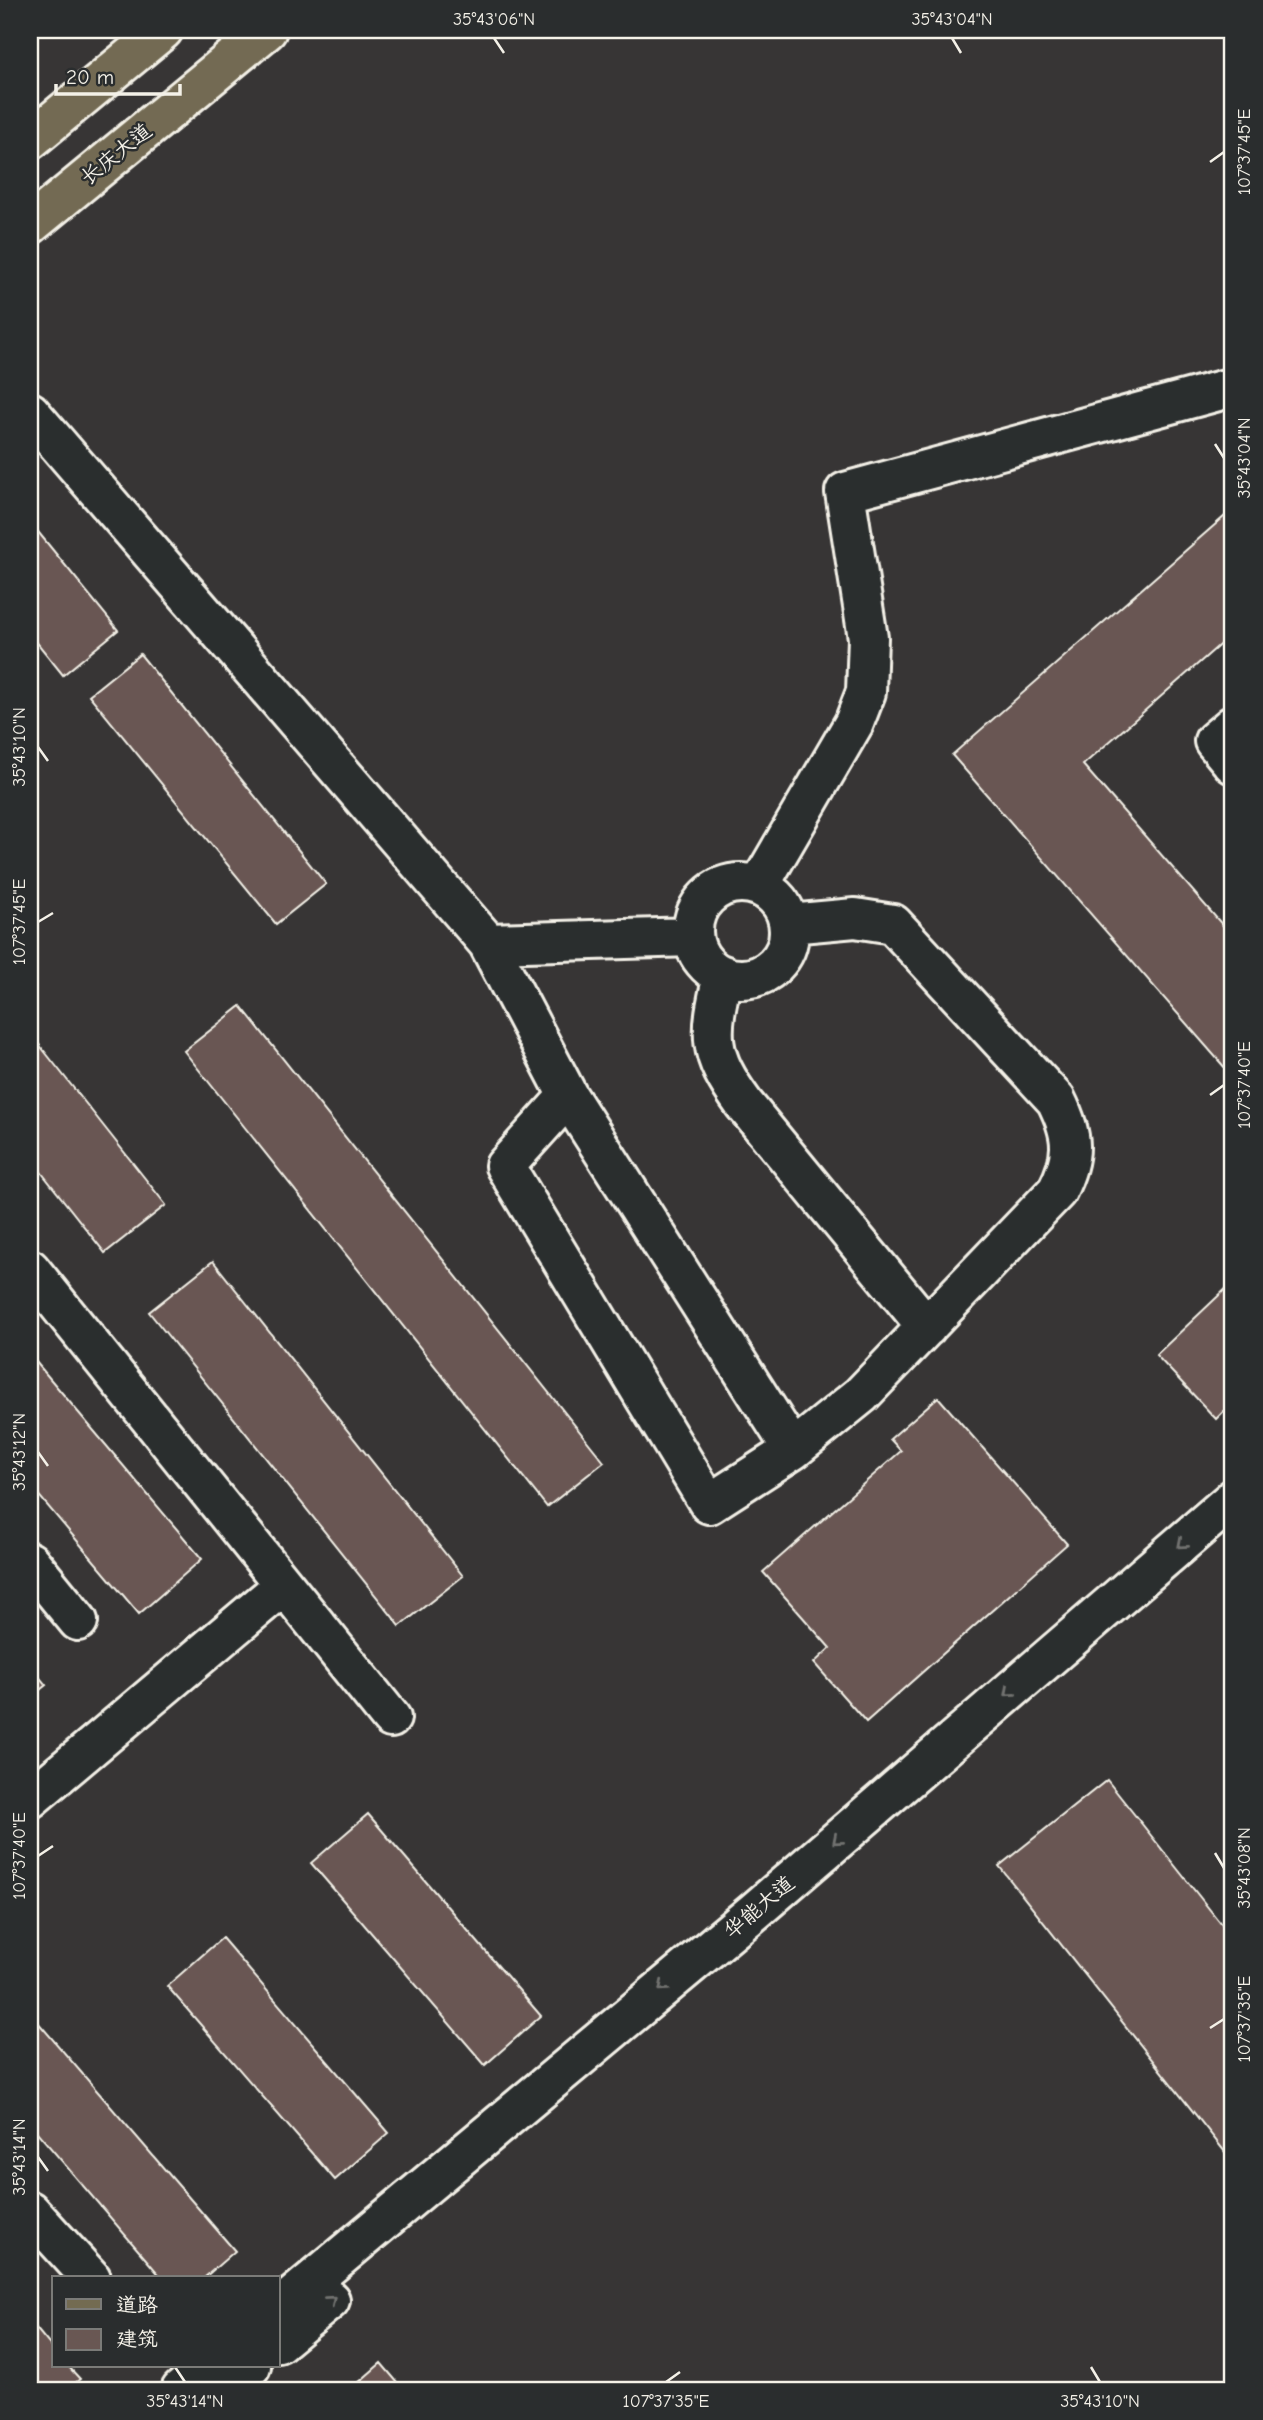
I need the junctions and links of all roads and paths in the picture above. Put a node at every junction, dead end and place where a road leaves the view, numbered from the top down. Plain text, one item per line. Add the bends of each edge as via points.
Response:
1 (163, 30) edge
2 (267, 30) edge
3 (30, 139) edge
4 (30, 225) edge
5 (1233, 387) edge
6 (30, 412) edge
7 (1233, 725) edge
8 (1233, 764) edge
9 (759, 886) junction
10 (789, 924) junction
11 (693, 937) junction
12 (488, 943) junction
13 (723, 975) junction
14 (568, 1096) junction
15 (30, 1269) edge
16 (927, 1327) junction
17 (793, 1450) junction
18 (1233, 1499) edge
19 (1233, 1534) edge
20 (30, 1562) edge
21 (284, 1586) junction
22 (78, 1621) dead end
23 (391, 1718) dead end
24 (30, 1798) edge
25 (30, 2211) edge
26 (90, 2276) edge
27 (280, 2307) edge
28 (280, 2341) edge
29 (208, 2368) edge
30 (249, 2368) edge
31 (181, 2390) edge
32 (222, 2390) edge

1 - 3 main road
2 - 4 main road, 长庆大道
5 - 9 street via 845,492 868,638 866,692 854,723
6 - 12 street
7 - 8 street via 1214,741
9 - 10 street via 779,901
9 - 11 street via 742,882 711,892 700,905
10 - 13 street via 782,956 771,968 756,977
10 - 16 street via 855,918 893,924 1056,1100 1067,1122 1068,1170 1057,1191
11 - 12 street
11 - 13 street via 709,967
12 - 14 street
13 - 16 street via 712,1021 726,1080
14 - 17 street
14 - 17 street via 505,1166 709,1504
15 - 21 street
16 - 17 street via 861,1395
18 -> 27 street, 华能大道 via 745,1920
28 -> 19 street, 华能大道 via 773,1930
20 - 22 street
21 - 23 street
21 - 24 street
25 - 26 street
29 - 31 street
30 - 32 street

